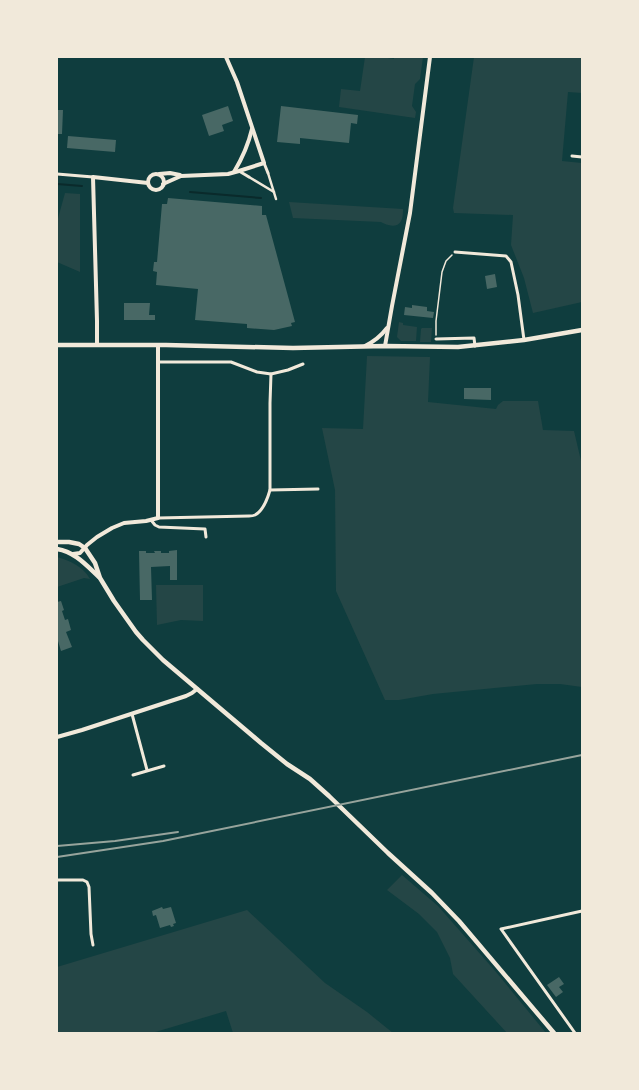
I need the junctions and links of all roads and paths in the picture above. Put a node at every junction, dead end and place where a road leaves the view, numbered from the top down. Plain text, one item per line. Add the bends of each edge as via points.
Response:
1 (226, 57) edge
2 (430, 57) edge
3 (252, 128) junction
4 (572, 156) dead end
5 (582, 157) edge
6 (264, 162) junction
7 (236, 172) junction
8 (57, 174) edge
9 (159, 174) junction
10 (268, 174) joint
11 (93, 176) junction
12 (181, 176) junction
13 (249, 177) joint
14 (148, 183) junction
15 (163, 184) junction
16 (274, 192) junction
17 (276, 199) dead end
18 (455, 252) joint
19 (389, 325) junction
20 (582, 330) edge
21 (436, 339) joint
22 (524, 340) junction
23 (57, 345) edge
24 (97, 345) junction
25 (158, 346) junction
26 (365, 346) junction
27 (385, 346) junction
28 (475, 346) junction
29 (158, 362) junction
30 (303, 364) dead end
31 (271, 374) junction
32 (318, 489) dead end
33 (270, 490) junction
34 (158, 518) junction
35 (151, 520) junction
36 (206, 537) dead end
37 (57, 542) edge
38 (85, 548) junction
39 (57, 549) edge
40 (73, 554) junction
41 (100, 578) junction
42 (197, 689) junction
43 (132, 714) junction
44 (57, 737) edge
45 (164, 766) dead end
46 (147, 770) junction
47 (133, 774) dead end
48 (57, 880) edge
49 (582, 911) edge
50 (93, 946) dead end
51 (554, 1033) edge
52 (575, 1033) edge

1 - 3 street
2 - 19 street via 410,212
3 - 6 street
3 - 7 street via 249,143
4 - 5 street
6 - 7 street
6 - 10 street
7 - 12 street
7 - 13 street
8 - 11 street
9 - 12 street
9 - 14 street via 150,176
9 - 15 street via 162,176
10 - 16 street
11 - 14 street
11 - 24 street
12 - 15 street
13 - 16 street
14 - 15 street via 154,189 159,189
16 - 17 street
18 - 21 path via 446,261 442,272
18 - 22 street via 506,256 511,262
19 - 26 street via 381,336
19 - 27 street
20 - 22 main road
21 - 28 street via 474,338
22 - 28 main road
23 - 24 main road
24 - 25 main road
25 - 26 main road
25 - 29 street
26 - 27 main road
27 - 28 main road
29 - 31 street via 231,362 257,372
29 - 34 street
30 - 31 street
31 - 33 street
32 - 33 street
33 - 34 street via 260,511 255,515
34 - 35 street
35 - 36 street via 159,527 205,529
35 - 38 street via 112,528
37 - 38 main road via 70,542
38 - 40 street via 80,553
38 - 41 main road
39 - 40 main road
40 - 41 main road
41 - 42 main road via 136,632 163,660
42 - 43 street via 186,696
42 - 51 main road via 287,764 310,779 432,893
43 - 44 street
43 - 46 street
45 - 46 street
46 - 47 street
48 - 50 street via 87,882
49 - 52 street via 501,929

